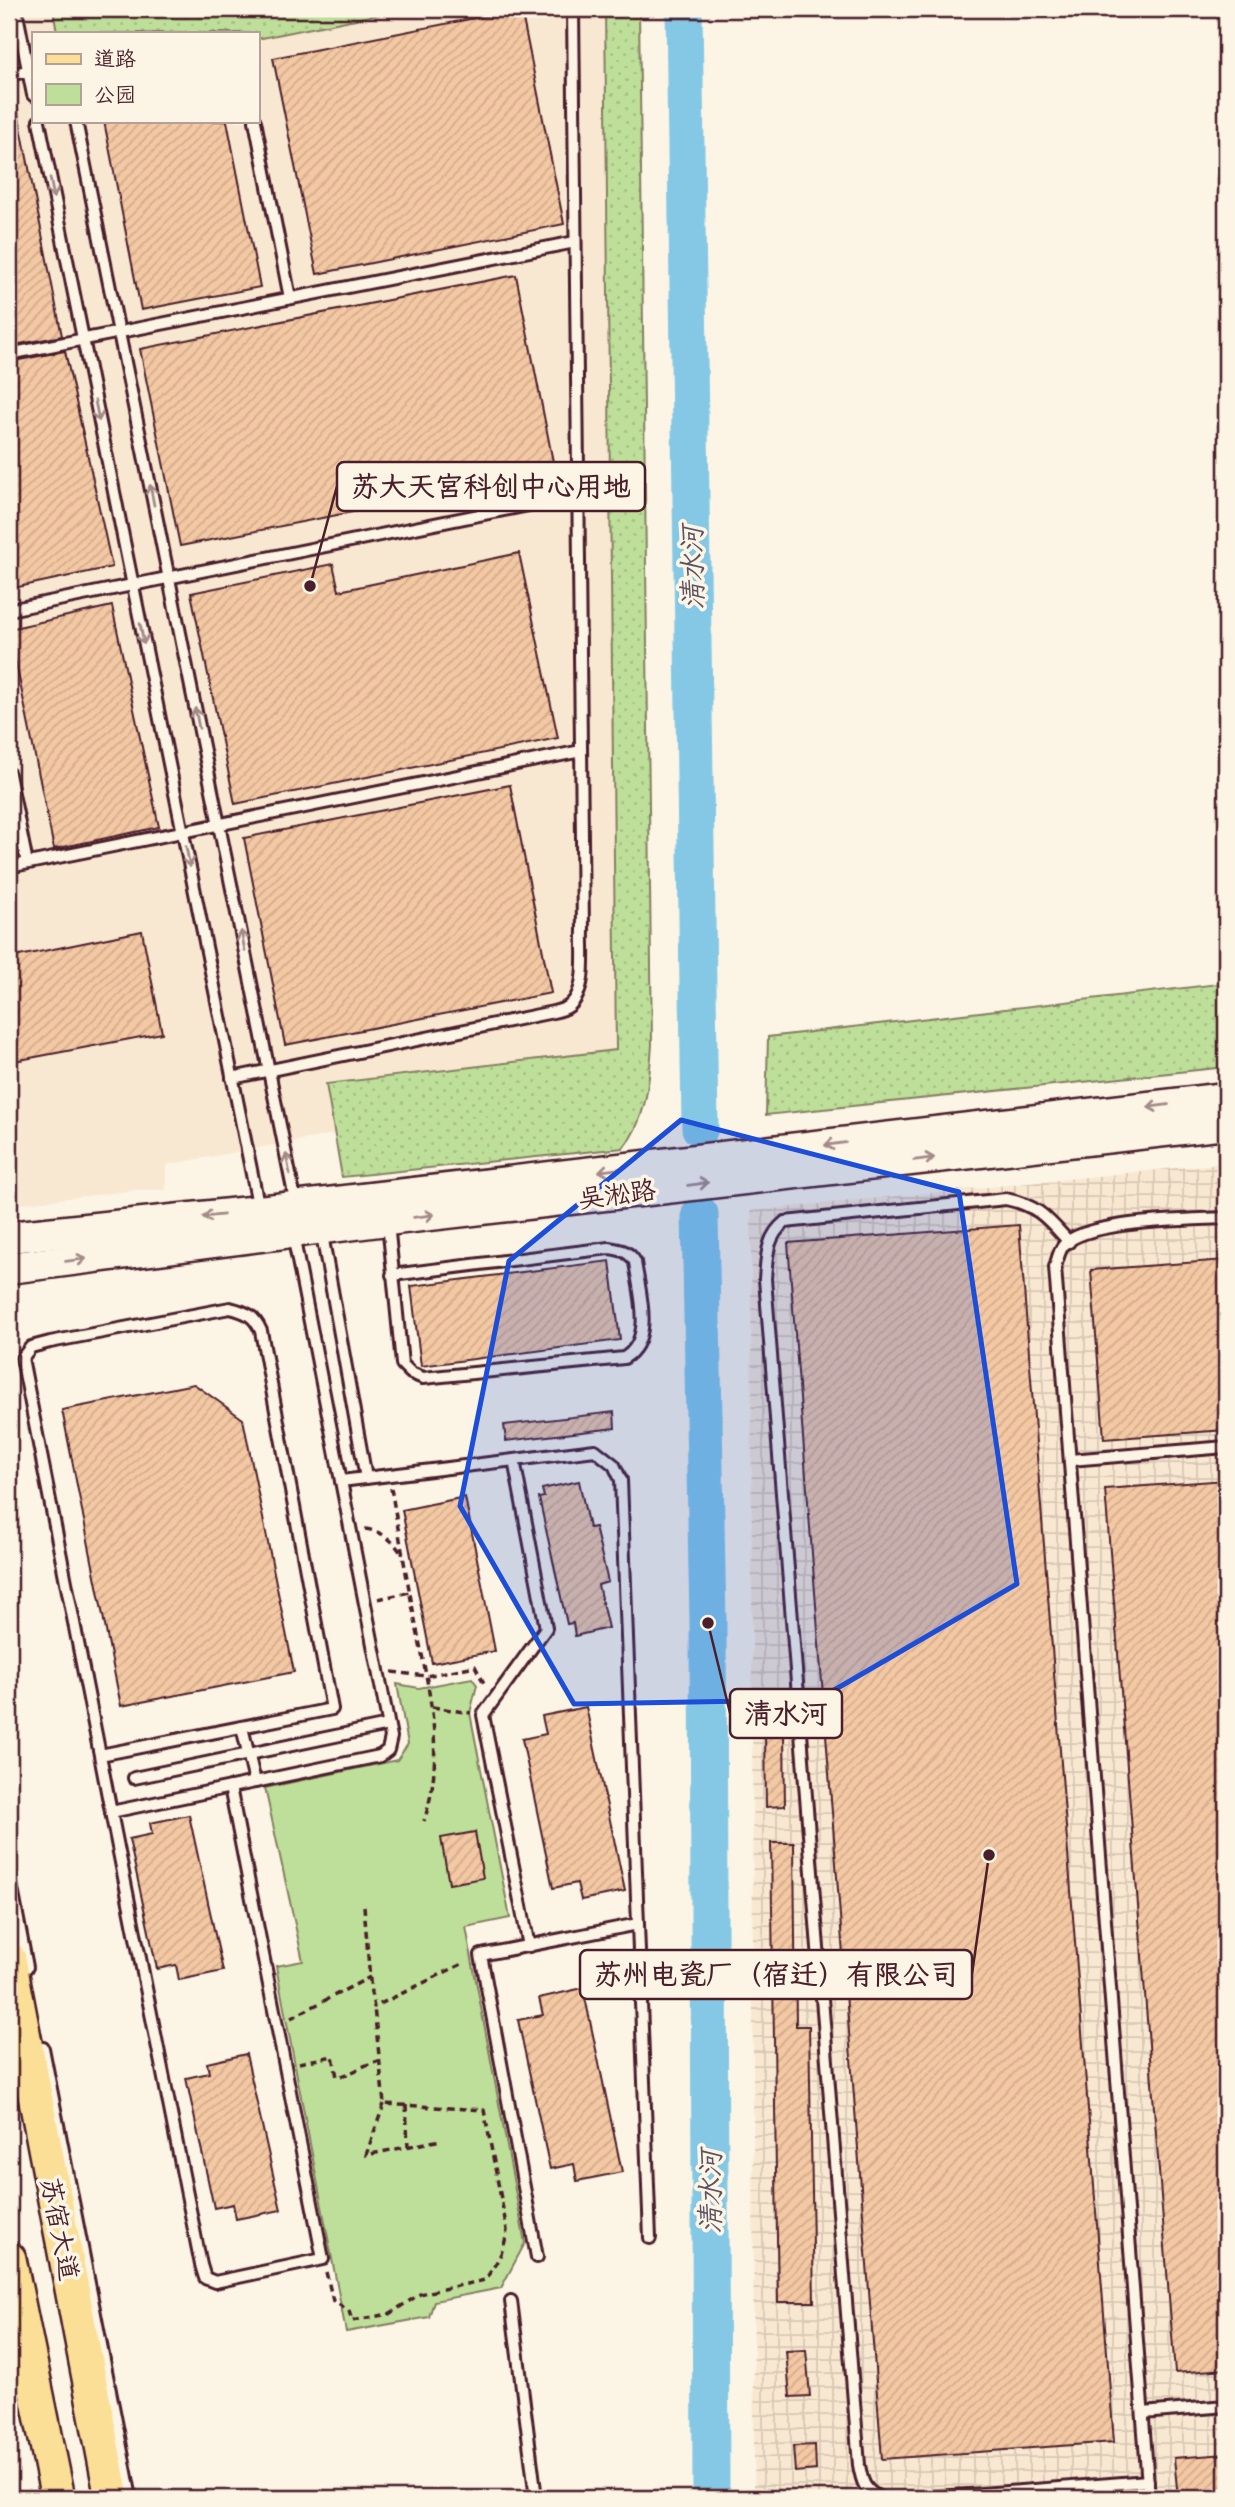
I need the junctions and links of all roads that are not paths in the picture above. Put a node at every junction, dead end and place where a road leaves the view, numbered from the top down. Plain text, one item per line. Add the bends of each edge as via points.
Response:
1 (16, 9) edge
2 (573, 9) edge
3 (28, 71) junction
4 (9, 75) edge
5 (32, 90) edge
6 (38, 122) edge
7 (76, 122) edge
8 (255, 122) edge
9 (575, 242) junction
10 (290, 298) junction
11 (119, 332) junction
12 (83, 339) junction
13 (9, 354) edge
14 (578, 495) junction
15 (169, 577) junction
16 (133, 585) junction
17 (9, 610) edge
18 (581, 751) junction
19 (9, 774) edge
20 (219, 824) junction
21 (183, 832) junction
22 (27, 863) junction
23 (9, 866) edge
24 (269, 1070) junction
25 (232, 1078) junction
26 (1226, 1098) edge
27 (1226, 1124) edge
28 (1226, 1218) edge
29 (292, 1220) junction
30 (387, 1220) junction
31 (9, 1237) edge
32 (1069, 1241) junction
33 (9, 1268) edge
34 (393, 1275) junction
35 (1226, 1447) edge
36 (514, 1460) junction
37 (1070, 1460) junction
38 (366, 1478) junction
39 (341, 1481) junction
40 (388, 1725) junction
41 (242, 1727) junction
42 (248, 1754) junction
43 (100, 1755) junction
44 (134, 1778) dead end
45 (255, 1782) junction
46 (230, 1787) junction
47 (111, 1812) junction
48 (9, 1874) edge
49 (638, 1924) junction
50 (529, 1946) junction
51 (19, 1971) edge
52 (41, 2036) dead end
53 (650, 2238) dead end
54 (537, 2256) dead end
55 (9, 2259) edge
56 (511, 2301) dead end
57 (1226, 2406) edge
58 (1143, 2413) junction
59 (1148, 2482) junction
60 (969, 2497) edge
61 (58, 2498) edge
62 (112, 2498) edge
63 (131, 2498) edge
64 (536, 2498) edge
65 (880, 2498) edge
66 (914, 2498) edge
67 (1149, 2498) edge

1 - 3 lane
2 - 9 lane
3 - 4 lane
3 - 5 lane
6 -> 12 lane
7 - 11 lane
8 - 10 lane
9 - 10 lane
9 - 14 lane
10 - 11 lane
11 - 12 lane
15 -> 11 lane
12 - 13 lane
12 -> 16 lane
14 - 15 lane
14 - 18 lane
15 - 16 lane
20 -> 15 lane
16 - 17 lane
16 -> 21 lane
18 - 20 lane
18 - 24 lane via 581,983 568,1007
19 - 22 lane
20 - 21 lane
24 -> 20 lane
21 - 22 lane
21 -> 25 lane
22 - 23 lane
24 - 25 lane
29 -> 24 lane
25 - 29 lane
26 -> 29 main road, 吴淞路
30 -> 27 main road, 吴淞路
28 - 32 lane via 1121,1225
29 - 30 main road, 吴淞路
29 -> 31 main road, 吴淞路
33 -> 29 main road, 吴淞路
29 - 38 lane
29 - 39 lane
30 - 34 lane
32 - 37 lane via 1062,1246 1055,1266
32 - 65 lane via 1028,1204 1006,1199 785,1222 774,1231 768,1248 767,1307 859,2465 862,2484
34 - 34 lane via 402,1364 423,1378 624,1358 640,1344 643,1329 635,1262 621,1250
35 - 37 lane
36 - 38 lane
36 - 49 lane via 595,1450 614,1465 621,1480
36 - 50 lane via 546,1628 483,1715
37 - 58 lane
38 - 39 lane
39 - 40 lane
40 - 42 lane
40 - 45 lane via 388,1750 380,1756
41 - 42 lane
41 - 43 lane
41 - 43 lane via 332,1709 261,1331 246,1311 230,1308 50,1342 31,1347 23,1358
42 - 44 lane
42 - 45 lane
43 - 47 lane
45 - 46 lane
46 - 47 lane
46 - 47 lane via 323,2259 215,2282 205,2278
48 - 51 lane
49 - 50 lane
49 - 53 lane
50 - 54 lane via 481,1955
51 - 62 main road, 苏宿大道
52 - 63 lane
55 - 61 main road
56 - 64 lane
57 - 58 lane
58 - 59 lane
59 - 60 lane
59 - 67 lane
60 - 66 lane

